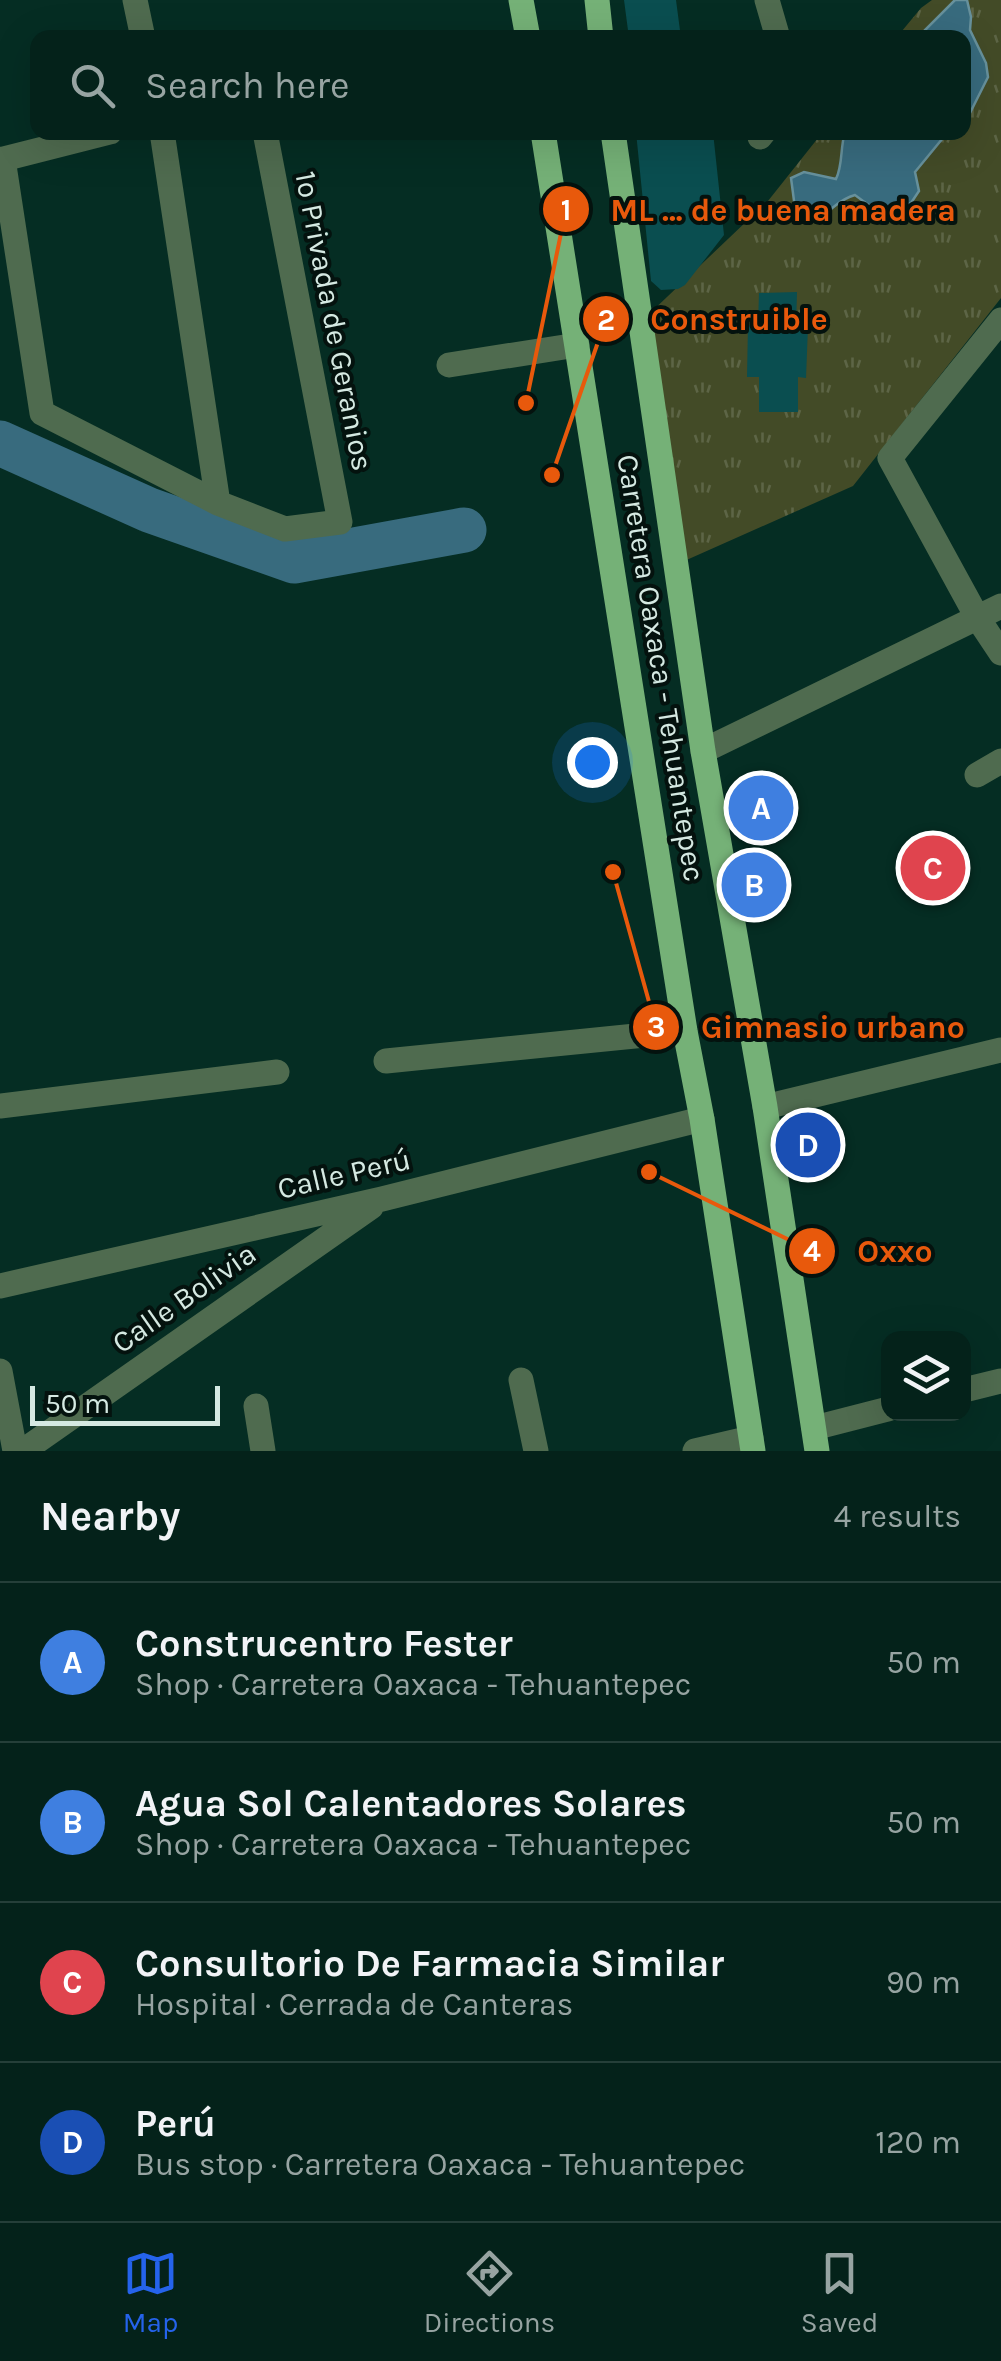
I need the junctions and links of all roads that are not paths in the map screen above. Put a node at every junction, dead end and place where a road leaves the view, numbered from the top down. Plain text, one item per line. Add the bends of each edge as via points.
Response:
1 (135, 0) edge
2 (521, 0) edge
3 (597, 0) edge
4 (768, 0) edge
5 (141, 30) edge
6 (527, 30) edge
7 (600, 30) edge
8 (776, 30) edge
9 (79, 140) edge
10 (163, 140) edge
11 (267, 140) edge
12 (544, 140) edge
13 (614, 140) edge
14 (2, 160) edge
15 (1001, 320) edge
16 (576, 345) junction
17 (448, 365) dead end
18 (218, 504) junction
19 (1001, 606) edge
20 (976, 617) junction
21 (1001, 653) edge
22 (703, 751) junction
23 (1001, 761) edge
24 (978, 775) dead end
25 (686, 1031) junction
26 (1001, 1050) edge
27 (386, 1061) dead end
28 (277, 1072) dead end
29 (0, 1106) edge
30 (765, 1107) junction
31 (702, 1118) junction
32 (382, 1199) junction
33 (0, 1286) edge
34 (0, 1371) edge
35 (521, 1380) dead end
36 (1001, 1381) edge
37 (971, 1388) edge
38 (256, 1406) dead end
39 (881, 1412) edge
40 (815, 1439) edge
41 (752, 1445) edge
42 (19, 1451) edge
43 (263, 1451) edge
44 (536, 1451) edge
45 (695, 1451) edge

1 - 5 street
2 - 6 main road
3 - 7 main road
4 - 8 street
9 - 14 street
10 - 18 street
11 - 18 street, 1º Privada de Geranios via 340,522 285,529
12 - 16 main road, Carretera Oaxaca - Tehuantepec
13 - 22 main road, Carretera Oaxaca - Tehuantepec
14 - 18 street via 42,413
15 - 20 street via 890,458
16 - 17 street
16 - 25 main road, Carretera Oaxaca - Tehuantepec
19 - 20 street
20 - 21 street
20 - 22 street
22 - 30 main road, Carretera Oaxaca - Tehuantepec
23 - 24 street
25 - 27 street
25 - 31 main road, Carretera Oaxaca - Tehuantepec
26 - 30 street
28 - 29 street
30 - 40 main road, Carretera Oaxaca - Tehuantepec
31 - 32 street, Calle Perú
31 - 41 main road, Carretera Oaxaca - Tehuantepec
32 - 33 street, Calle Perú
32 - 42 street, Calle Bolivia
34 - 42 street
35 - 44 street
36 - 37 street
38 - 43 street
39 - 40 street
41 - 45 street

